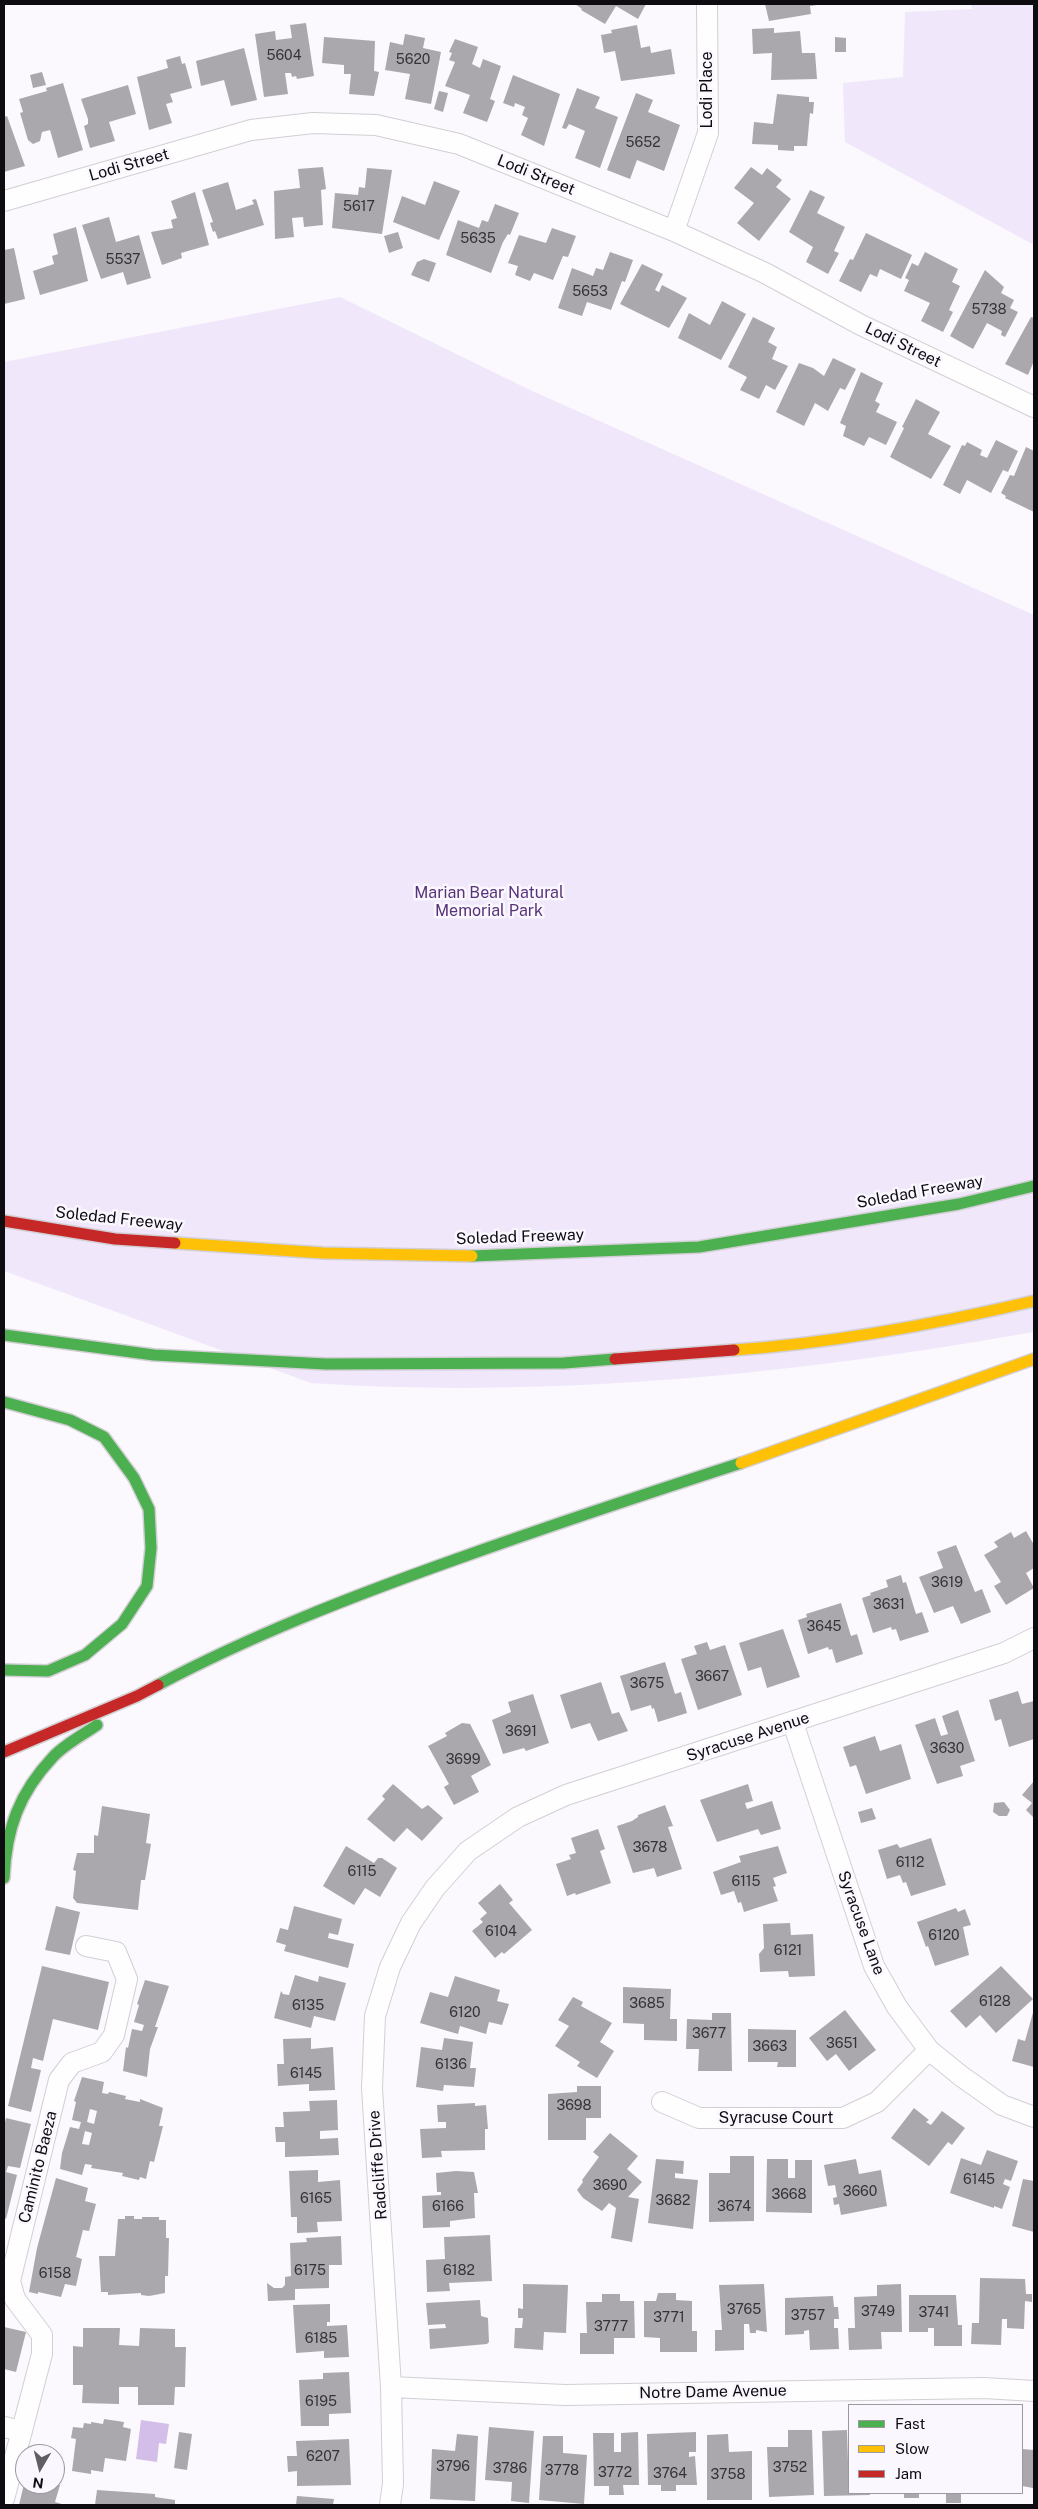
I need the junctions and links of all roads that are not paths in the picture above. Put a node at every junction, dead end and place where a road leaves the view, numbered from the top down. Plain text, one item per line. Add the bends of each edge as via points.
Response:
1 (707, 4) edge
2 (4, 201) edge
3 (674, 231) junction
4 (1034, 407) edge
5 (1034, 1186) edge
6 (4, 1221) edge
7 (1034, 1301) edge
8 (4, 1335) edge
9 (1034, 1359) edge
10 (4, 1402) edge
11 (1034, 1638) edge
12 (4, 1670) edge
13 (136, 1696) junction
14 (793, 1723) junction
15 (4, 1752) edge
16 (468, 1851) joint
17 (4, 1878) edge
18 (86, 1946) dead end
19 (929, 2050) junction
20 (662, 2102) dead end
21 (1034, 2117) edge
22 (391, 2387) junction
23 (1034, 2391) edge
24 (13, 2429) edge
25 (4, 2499) edge
26 (390, 2505) edge

1 - 3 street, Lodi Place via 708,133
2 - 3 street, Lodi Street via 251,130 313,122 376,125 458,144
3 - 4 street, Lodi Street
5 - 6 highway, Soledad Freeway via 959,1204 699,1246 486,1256 323,1253 115,1239
7 - 8 highway via 938,1323 766,1348 564,1363 317,1364 154,1355
9 - 13 highway via 795,1445 582,1514 354,1596 190,1668
10 - 12 highway via 70,1420 104,1437 134,1478 148,1509 151,1548 147,1586 122,1624 85,1655 48,1671
11 - 14 street, Syracuse Avenue via 1004,1653
13 - 15 highway
13 - 17 highway via 54,1756 17,1808 5,1848
14 - 16 street, Syracuse Avenue via 566,1795 518,1817
14 - 19 street, Syracuse Lane via 874,1966 897,2007
16 - 22 street, Radcliffe Drive via 410,1923 390,1967 375,2016 372,2088
18 - 24 street, Caminito Baeza via 116,1952 126,1979 114,2035 102,2052 72,2063 59,2080 10,2281 15,2299 42,2335 42,2354
19 - 20 street, Syracuse Court via 877,2102 843,2118 699,2118
19 - 21 street, Syracuse Lane via 1002,2105
22 - 23 street, Notre Dame Avenue via 565,2395 984,2388
22 - 26 street, Radcliffe Drive
24 - 25 street

